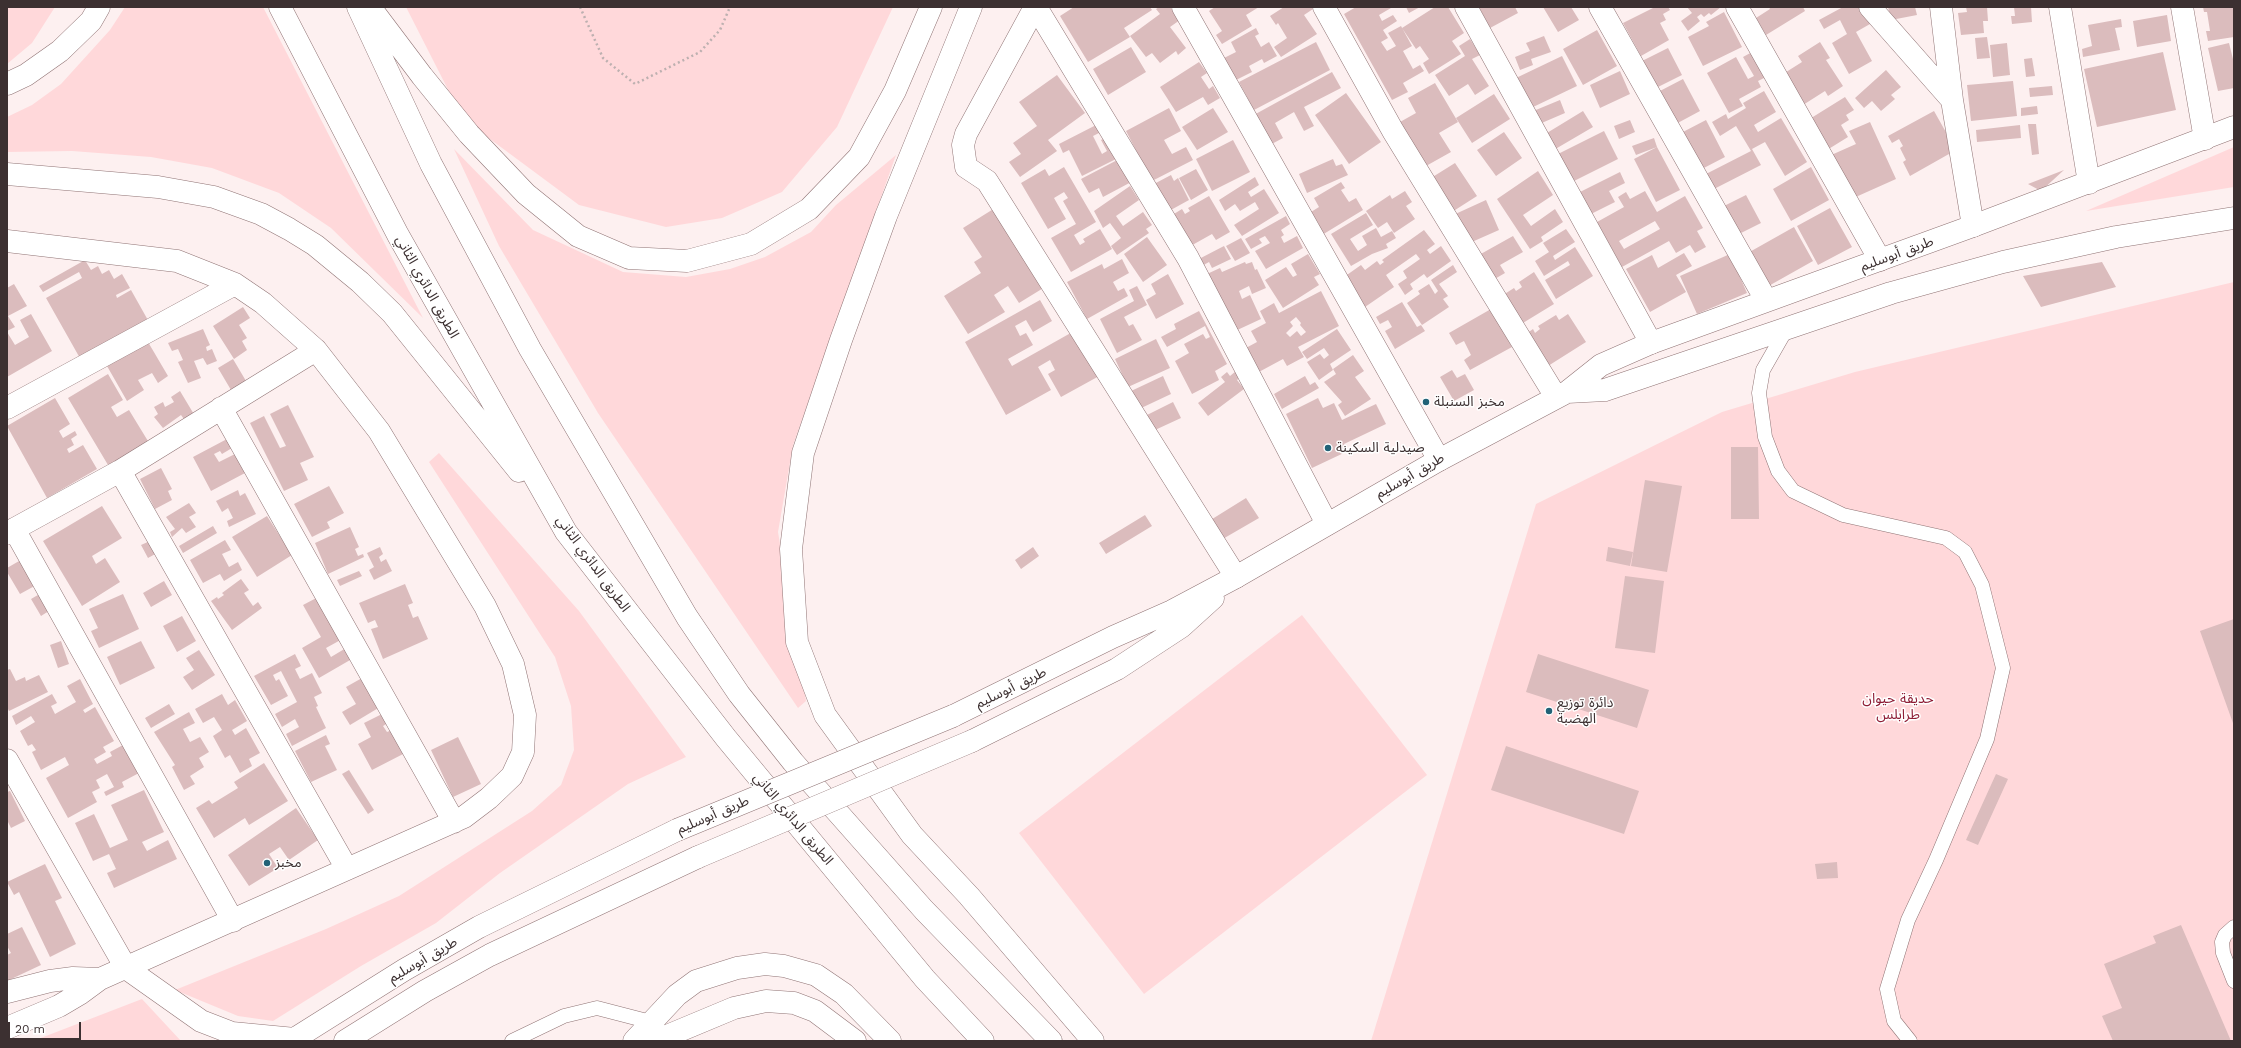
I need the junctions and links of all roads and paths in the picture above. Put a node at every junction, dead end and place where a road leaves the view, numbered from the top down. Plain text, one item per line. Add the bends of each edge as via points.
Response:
1 (99, 7) edge
2 (280, 7) edge
3 (358, 7) edge
4 (370, 7) edge
5 (580, 7) edge
6 (730, 7) edge
7 (931, 7) edge
8 (971, 7) edge
9 (1036, 7) edge
10 (1183, 7) edge
11 (1324, 7) edge
12 (1466, 7) edge
13 (1600, 7) edge
14 (1737, 7) edge
15 (1870, 7) edge
16 (1941, 7) edge
17 (2060, 7) edge
18 (2182, 7) edge
19 (7, 84) edge
20 (1952, 100) junction
21 (2234, 127) edge
22 (2205, 139) junction
23 (7, 174) edge
24 (2089, 183) junction
25 (2234, 218) edge
26 (1973, 226) junction
27 (7, 241) edge
28 (31, 244) junction
29 (7, 258) edge
30 (1880, 260) junction
31 (235, 284) junction
32 (1766, 300) junction
33 (1787, 328) junction
34 (1650, 343) junction
35 (316, 350) junction
36 (1561, 395) junction
37 (7, 408) edge
38 (221, 408) junction
39 (1439, 460) junction
40 (120, 471) junction
41 (1327, 524) junction
42 (11, 531) edge
43 (566, 532) junction
44 (1236, 577) junction
45 (7, 760) edge
46 (454, 822) junction
47 (347, 870) junction
48 (233, 921) junction
49 (2234, 927) edge
50 (126, 968) junction
51 (100, 979) junction
52 (2234, 980) edge
53 (7, 992) edge
54 (7, 1028) edge
55 (653, 1032) edge
56 (293, 1040) edge
57 (345, 1041) edge
58 (512, 1041) edge
59 (634, 1041) edge
60 (855, 1041) edge
61 (890, 1041) edge
62 (983, 1041) edge
63 (1051, 1041) edge
64 (1093, 1041) edge
65 (1910, 1041) edge

1 - 19 main road via 91,21 60,50 26,75
2 - 43 main road, الطريق الدائري الثاني via 398,235
3 - 63 main road via 430,164 530,349 687,617 739,694 793,762 924,910
4 - 7 main road via 470,134 526,194 578,236 629,258 687,261 751,244 809,209 859,157 894,91
5 - 6 path via 603,58 635,84 700,52 720,30
8 - 64 main road via 886,216 803,453 791,549 797,642 825,715 907,828
9 - 41 main road via 1188,258
9 - 44 main road via 966,134 963,146 966,167 987,181
10 - 39 main road
11 - 36 main road via 1393,131
12 - 34 main road
13 - 32 main road
14 - 30 main road
15 - 20 main road
16 - 20 main road
17 - 24 main road
18 - 22 main road
20 - 26 main road
21 - 22 main road, طريق أبوسليم
22 - 24 main road, طريق أبوسليم
23 - 43 main road via 158,187 214,197 261,214 315,245 360,282 392,313 467,404
24 - 26 main road, طريق أبوسليم
25 - 33 main road, طريق أبوسليم via 2116,237 2003,262 1891,293
26 - 30 main road, طريق أبوسليم
27 - 28 main road
28 - 29 main road
28 - 31 main road via 177,261
30 - 32 main road, طريق أبوسليم
31 - 35 main road via 263,303
31 - 37 main road
32 - 34 main road, طريق أبوسليم
33 - 36 main road, طريق أبوسليم via 1606,390
33 - 65 lane via 1763,370 1759,393 1764,437 1778,470 1793,491 1843,515 1946,538 1965,552 1982,585 2003,668 1987,739 1908,920 1887,988 1894,1021
34 - 36 main road, طريق أبوسليم via 1601,365
35 - 38 main road
35 - 46 main road via 379,431 485,606 514,664 525,715 523,752 512,776 489,798
36 - 39 main road, طريق أبوسليم
38 - 40 main road
38 - 46 main road
39 - 41 main road, طريق أبوسليم
40 - 42 main road
40 - 47 main road
41 - 44 main road, طريق أبوسليم
42 - 48 main road
43 - 62 main road, الطريق الدائري الثاني via 726,738 925,979
44 - 56 main road, طريق أبوسليم, bridge via 1172,611 1113,637 953,716 677,830 480,927 404,970
44 - 57 main road, طريق أبوسليم, bridge via 1181,627 1117,669 972,741 698,857 490,955
45 - 50 main road
46 - 47 main road
47 - 48 main road
48 - 50 main road
49 - 52 lane via 2225,935 2222,942 2223,953
50 - 51 main road
50 - 56 main road via 201,1021 232,1033
51 - 53 main road via 73,978 50,981
51 - 54 main road via 59,1006
55 - 58 lane via 597,1008 564,1016
55 - 59 main road
55 - 60 main road via 766,1001 794,1003 815,1011
55 - 61 main road via 677,995 696,981 737,968 765,964 784,966 816,975 844,994

